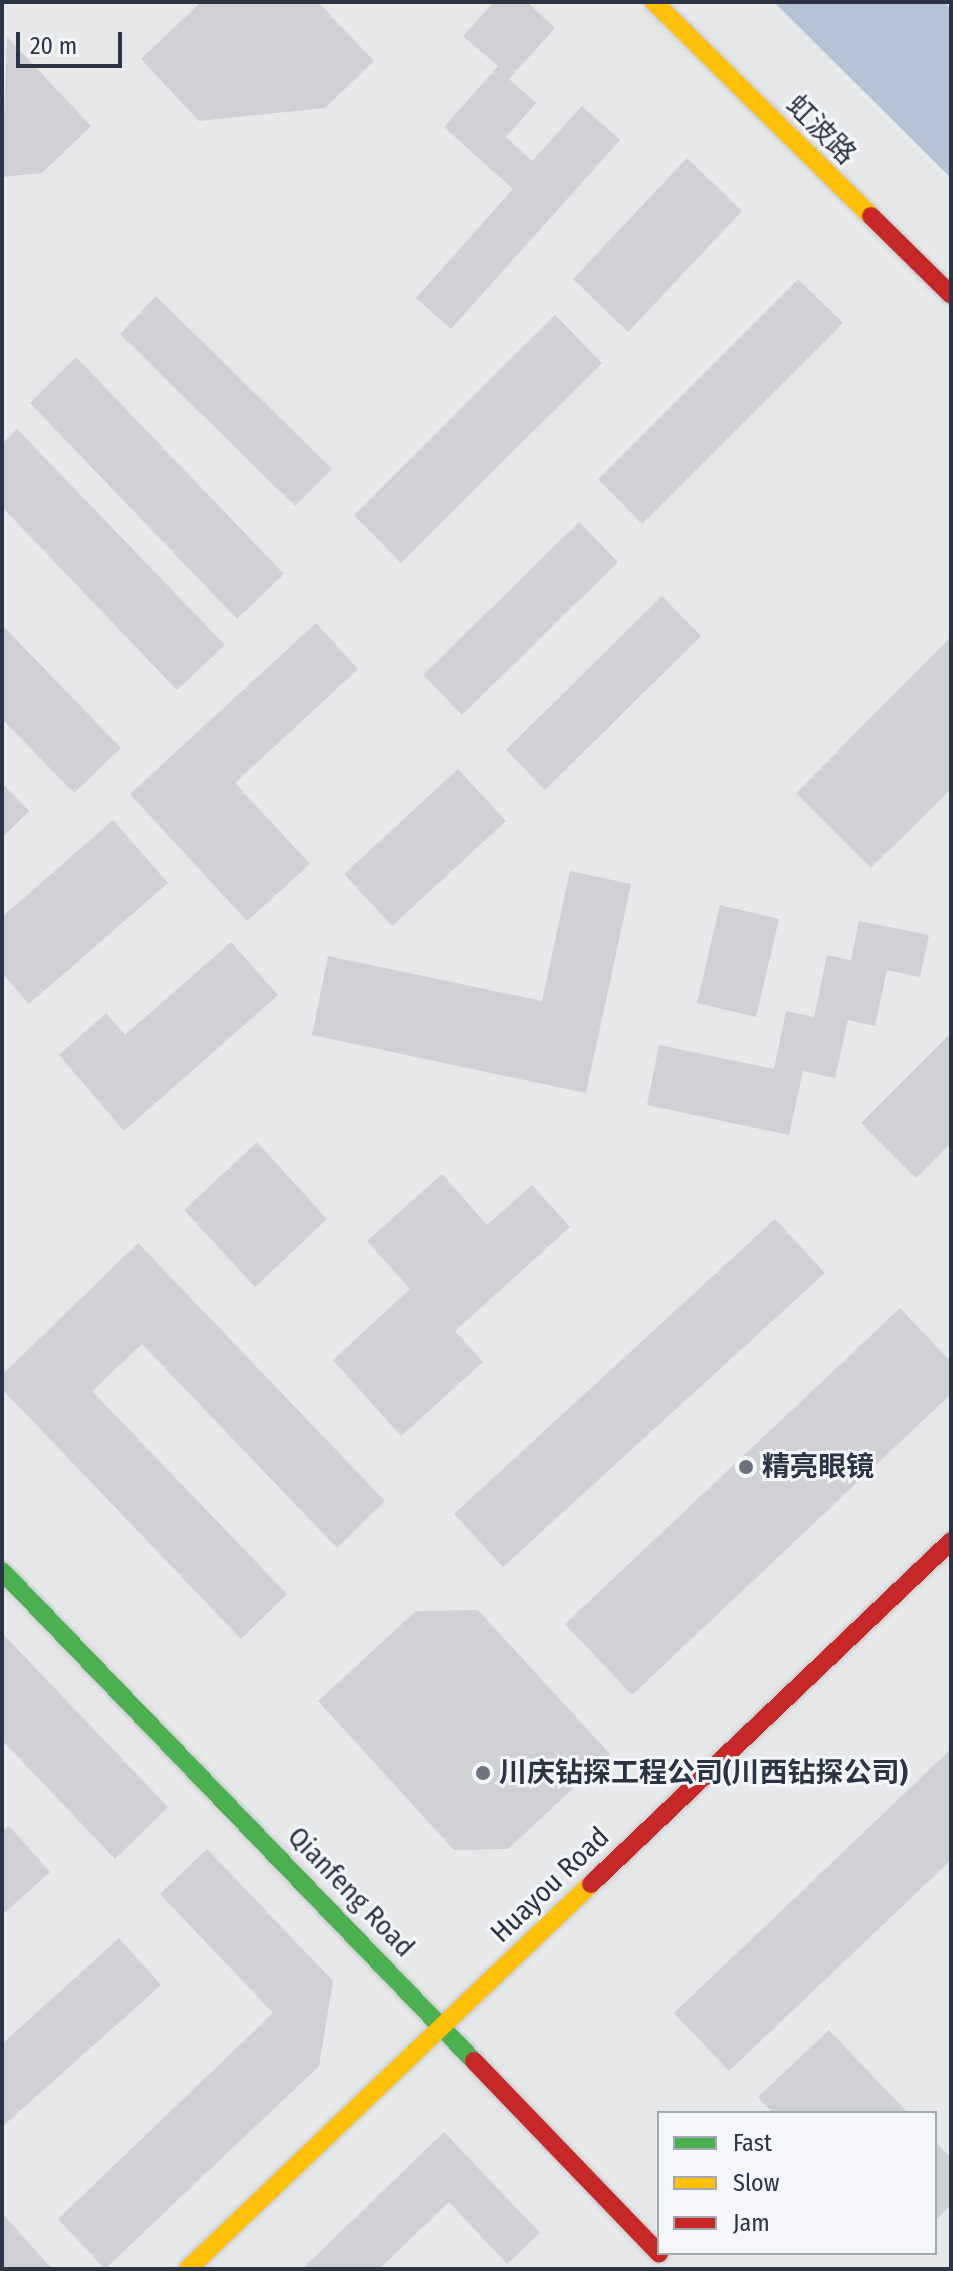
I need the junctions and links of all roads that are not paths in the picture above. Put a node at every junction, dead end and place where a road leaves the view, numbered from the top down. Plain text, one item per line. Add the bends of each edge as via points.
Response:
1 (654, 2) edge
2 (951, 295) edge
3 (951, 1541) edge
4 (2, 1571) edge
5 (443, 2026) junction
6 (657, 2251) edge
7 (188, 2269) edge

1 - 2 street, 虹波路
3 - 5 street, Huayou Road
4 - 5 street, Qianfeng Road
5 - 6 street, Qianfeng Road
5 - 7 street, Huayou Road

